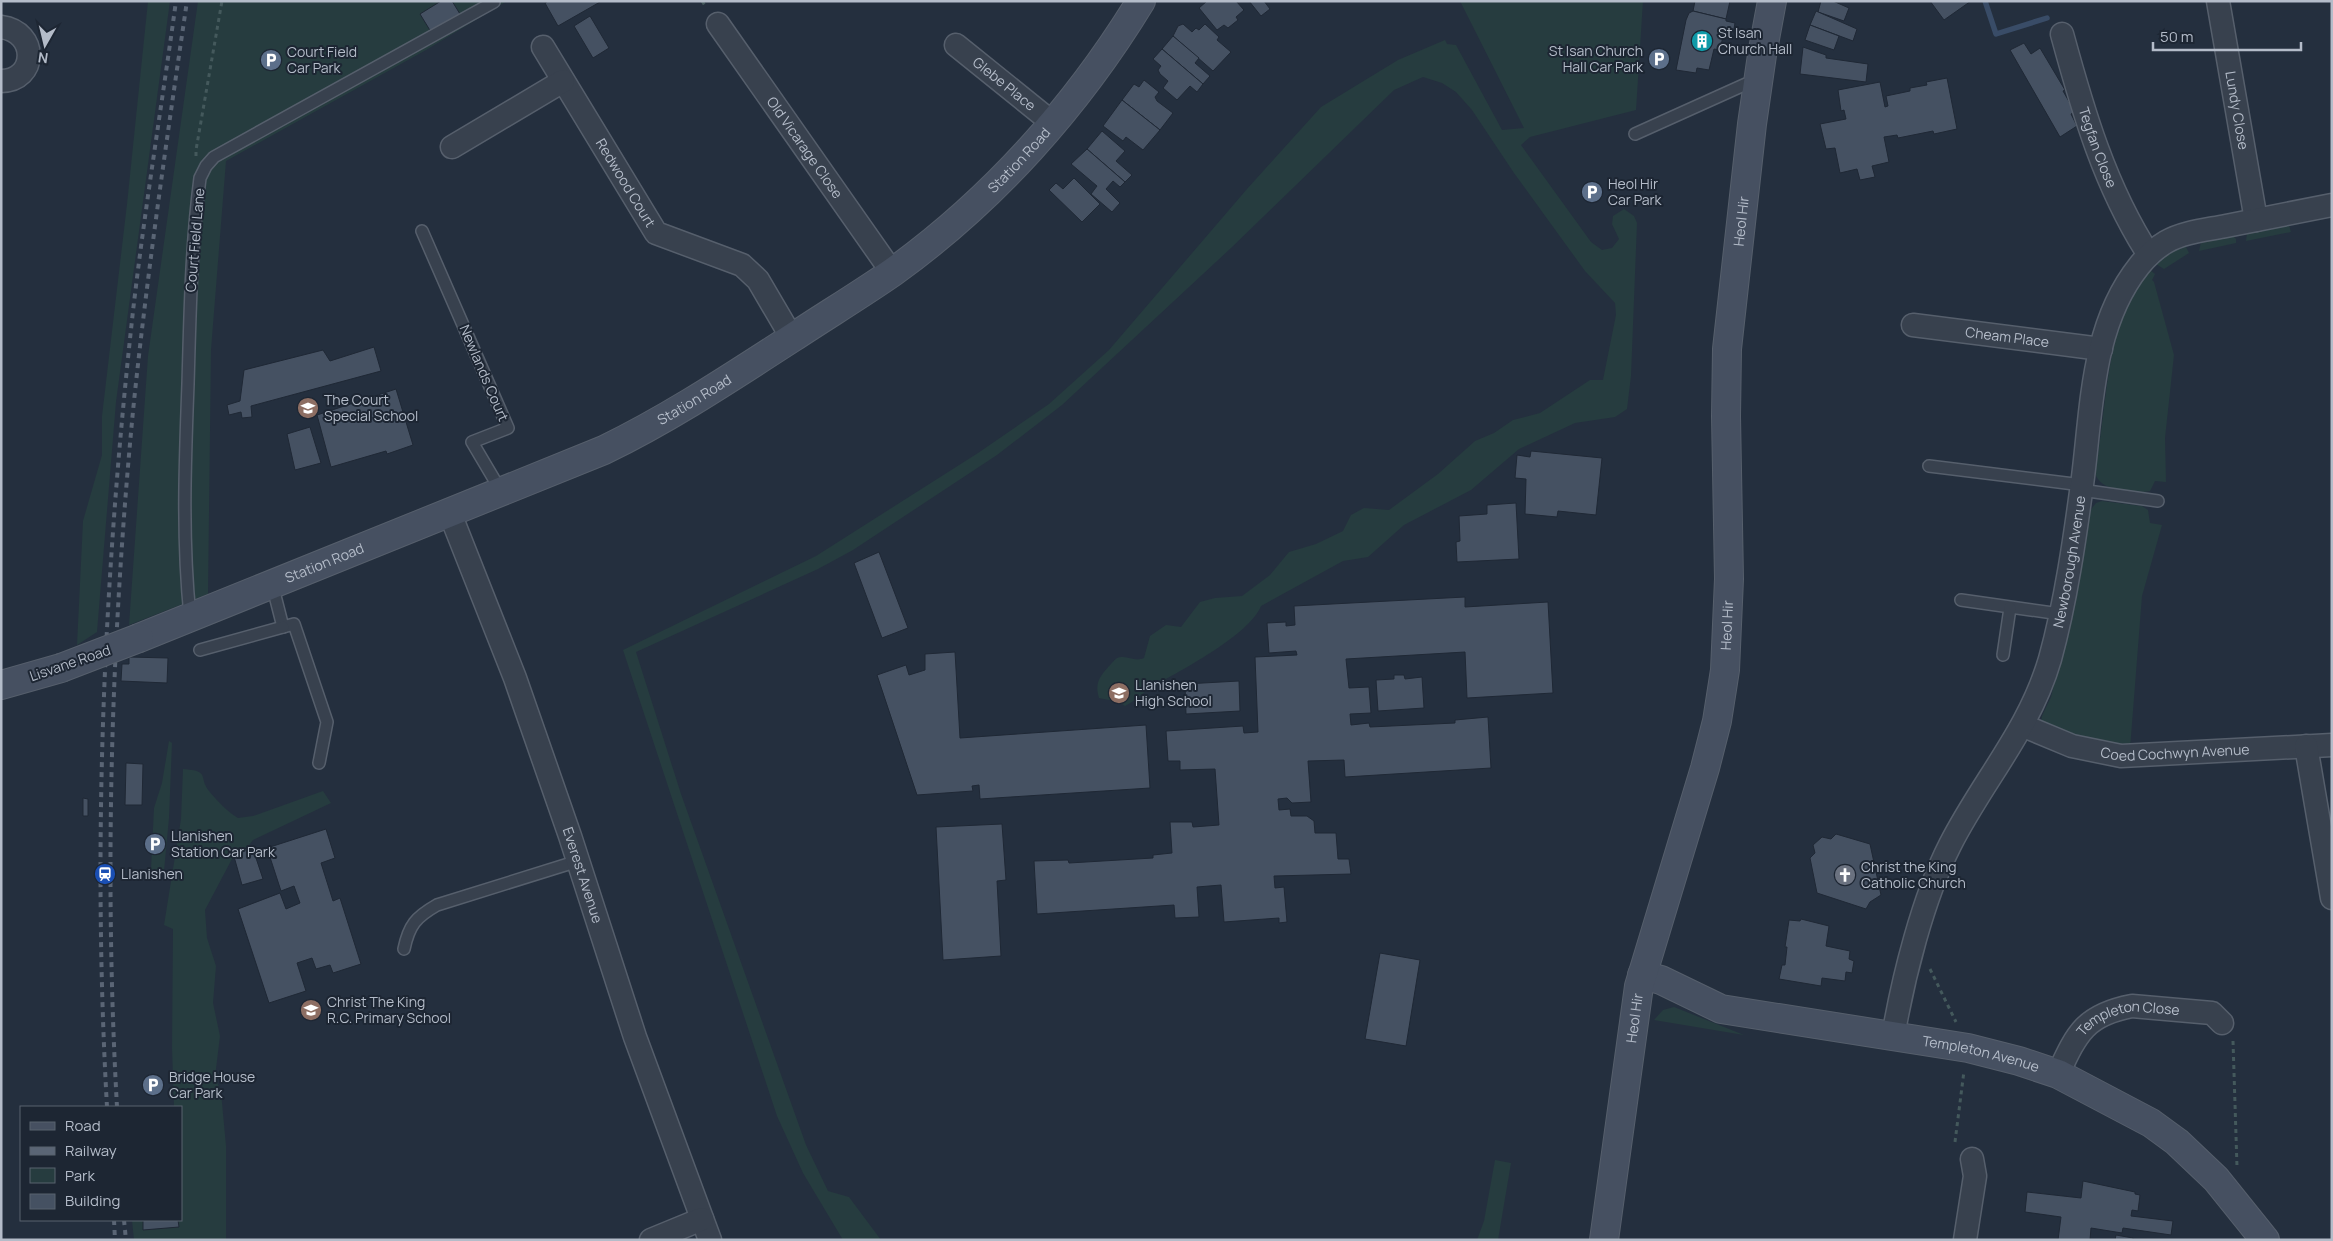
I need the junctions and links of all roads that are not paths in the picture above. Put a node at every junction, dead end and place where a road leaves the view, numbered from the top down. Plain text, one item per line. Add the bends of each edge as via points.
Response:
1 (1141, 1) edge
2 (1772, 1) edge
3 (2218, 1) edge
4 (494, 2) edge
5 (718, 24) dead end
6 (1, 27) edge
7 (2062, 34) dead end
8 (956, 45) dead end
9 (543, 47) dead end
10 (1, 81) edge
11 (563, 81) junction
12 (1757, 85) junction
13 (1054, 124) junction
14 (1635, 134) dead end
15 (452, 148) dead end
16 (2332, 205) edge
17 (2256, 220) junction
18 (422, 231) dead end
19 (2149, 255) junction
20 (892, 272) junction
21 (1913, 325) dead end
22 (792, 338) junction
23 (2101, 349) junction
24 (1929, 466) dead end
25 (2081, 488) junction
26 (501, 491) junction
27 (2158, 501) dead end
28 (448, 512) junction
29 (271, 583) junction
30 (1961, 600) dead end
31 (2010, 608) junction
32 (2060, 614) junction
33 (190, 616) junction
34 (283, 627) junction
35 (139, 638) joint
36 (200, 650) dead end
37 (2003, 655) dead end
38 (1, 686) edge
39 (2024, 726) junction
40 (2332, 745) edge
41 (2306, 746) junction
42 (319, 763) dead end
43 (578, 862) junction
44 (2332, 898) edge
45 (404, 949) dead end
46 (1642, 975) junction
47 (2222, 1023) road end
48 (1893, 1037) junction
49 (2058, 1074) junction
50 (1972, 1159) dead end
51 (702, 1219) junction
52 (651, 1240) edge
53 (710, 1240) edge
54 (1604, 1240) edge
55 (1966, 1240) edge
56 (2265, 1240) edge

1 - 13 street, Station Road
2 - 12 street, Heol Hir
3 - 17 street, Lundy Close
4 - 33 lane, Court Field Lane via 214,157 200,178 191,267 185,463 185,560
5 - 20 street, Old Vicarage Close
6 - 10 street via 19,33 29,52 22,73
7 - 19 street, Tegfan Close via 2094,142 2127,219
8 - 13 street, Glebe Place
9 - 11 street, Redwood Court
11 - 15 street
11 - 22 street, Redwood Court via 656,233 742,265 758,280
12 - 14 lane via 1746,84
12 - 46 street, Heol Hir via 1727,350 1729,579 1725,670 1706,768
13 - 20 street, Station Road via 943,233
16 - 17 street, Newborough Avenue
17 - 19 street, Newborough Avenue via 2177,237
18 - 26 lane, Newlands Court via 508,428 472,442
19 - 23 street, Newborough Avenue via 2120,296
20 - 22 street, Station Road
21 - 23 street, Cheam Place
22 - 26 street, Station Road via 647,429 604,450
23 - 25 street, Newborough Avenue via 2093,387
24 - 25 lane
25 - 27 lane
25 - 32 street, Newborough Avenue
26 - 28 street, Station Road
28 - 29 street, Station Road
28 - 43 street, Everest Avenue via 515,678
29 - 33 street, Station Road
29 - 34 lane
30 - 31 lane
31 - 32 lane
31 - 37 lane
32 - 39 street, Newborough Avenue via 2041,686
33 - 35 street, Station Road
34 - 36 lane
34 - 42 lane via 294,624 327,722
35 - 38 street, Lisvane Road, bridge via 61,668
39 - 41 street, Coed Cochwyn Avenue via 2072,746 2120,756
39 - 48 street, Newborough Avenue via 1959,829 1935,877
40 - 41 street, Coed Cochwyn Avenue
41 - 44 street
43 - 45 lane via 437,905 419,915 407,933
43 - 51 street, Everest Avenue via 635,1037
46 - 48 street, Templeton Avenue via 1661,980 1721,1010
46 - 54 street, Heol Hir
47 - 49 street, Templeton Close via 2212,1013 2132,1006 2120,1008 2106,1013 2080,1031
48 - 49 street, Templeton Avenue via 1964,1039
49 - 56 street, Templeton Avenue via 2144,1119 2177,1142 2216,1179
50 - 55 street via 1975,1176
51 - 52 street
51 - 53 street, Everest Avenue

